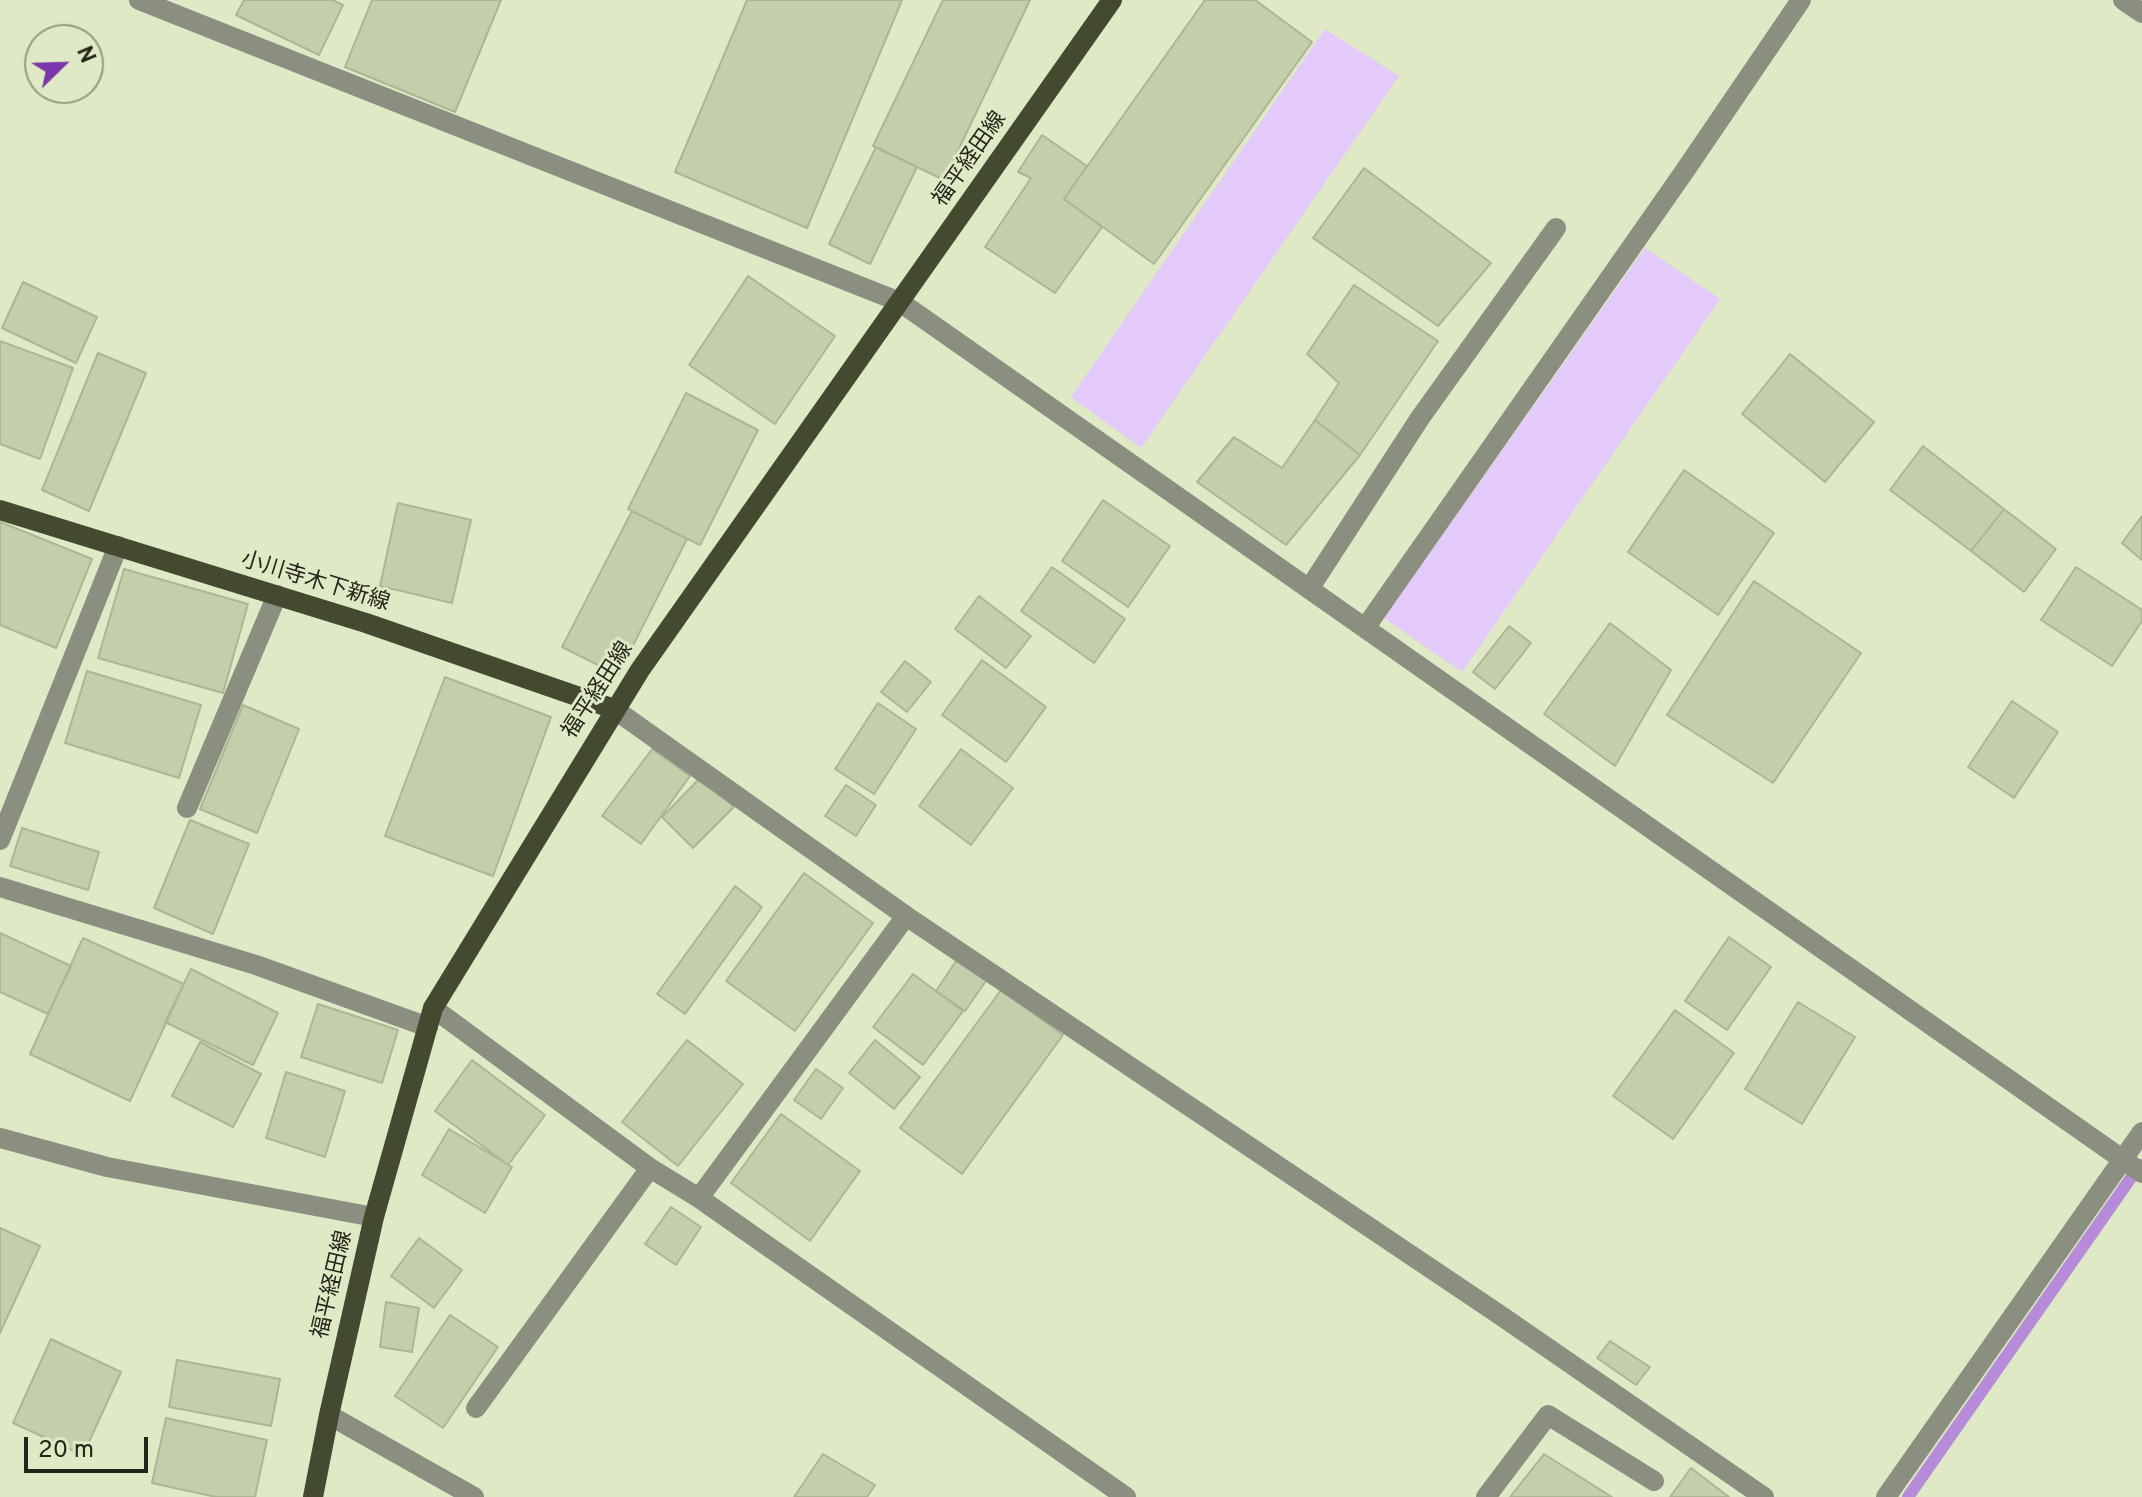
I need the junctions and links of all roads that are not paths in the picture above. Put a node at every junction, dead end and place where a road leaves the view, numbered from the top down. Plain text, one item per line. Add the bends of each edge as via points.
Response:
1 (139, 0) edge
2 (1112, 0) edge
3 (1801, 0) edge
4 (2123, 0) edge
5 (2142, 13) edge
6 (1556, 228) dead end
7 (900, 302) junction
8 (0, 510) edge
9 (118, 546) junction
10 (1309, 589) junction
11 (277, 595) junction
12 (1365, 628) junction
13 (614, 709) junction
14 (187, 808) dead end
15 (0, 840) edge
16 (0, 887) edge
17 (906, 916) junction
18 (431, 1018) junction
19 (2142, 1132) edge
20 (0, 1138) edge
21 (2123, 1160) junction
22 (650, 1168) junction
23 (2142, 1173) edge
24 (699, 1198) junction
25 (374, 1217) junction
26 (476, 1408) dead end
27 (329, 1415) junction
28 (1654, 1481) dead end
29 (313, 1497) edge
30 (474, 1497) edge
31 (1126, 1497) edge
32 (1486, 1497) edge
33 (1764, 1497) edge
34 (1886, 1497) edge

1 - 7 street
2 - 7 main road, 福平経田線
3 - 12 street
4 - 5 street
6 - 10 street via 1420,418
7 - 10 street
7 - 13 main road, 福平経田線
8 - 9 main road, 小川寺木下新線
9 - 11 main road, 小川寺木下新線
9 - 15 street
10 - 12 street
11 - 13 main road, 小川寺木下新線
11 - 14 street
12 - 21 street
13 - 17 street
13 - 18 main road, 福平経田線
16 - 18 street
17 - 24 street
17 - 33 street
18 - 22 street
18 - 25 main road, 福平経田線
19 - 21 street
20 - 25 street via 107,1167
21 - 23 street
21 - 34 street
22 - 24 street
22 - 26 street
24 - 31 street
25 - 27 main road, 福平経田線
27 - 29 main road, 福平経田線
27 - 30 street
28 - 32 street via 1548,1415

